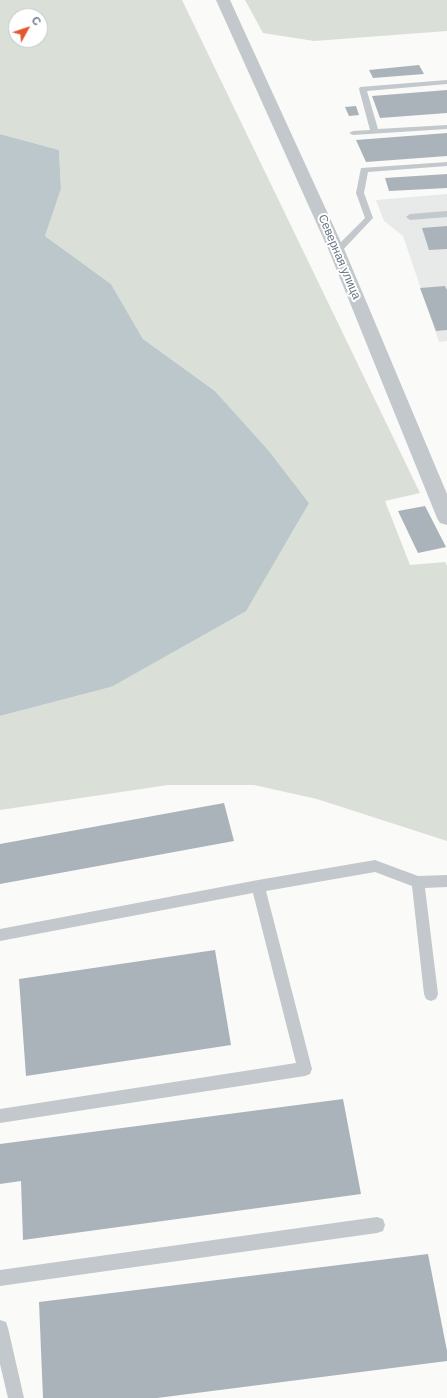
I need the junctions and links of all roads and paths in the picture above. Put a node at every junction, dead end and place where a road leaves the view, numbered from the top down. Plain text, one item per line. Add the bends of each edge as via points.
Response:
1 (223, 0) edge
2 (447, 82) edge
3 (447, 127) edge
4 (374, 132) junction
5 (354, 133) dead end
6 (447, 164) edge
7 (447, 214) edge
8 (410, 217) dead end
9 (337, 251) junction
10 (447, 518) edge
11 (447, 881) edge
12 (418, 882) junction
13 (258, 886) junction
14 (0, 935) edge
15 (431, 994) dead end
16 (0, 1116) edge
17 (377, 1225) dead end
18 (0, 1278) edge
19 (0, 1328) edge
20 (16, 1398) edge

1 - 9 street, Северная улица
2 - 4 lane via 363,89
3 - 4 lane
4 - 5 lane
6 - 9 lane via 364,170 360,193 369,218
7 - 8 lane
9 - 10 street, Северная улица
11 - 12 lane
12 - 13 lane via 375,866
12 - 15 lane
13 - 14 lane
13 - 16 lane via 305,1069
17 - 18 lane
19 - 20 lane

